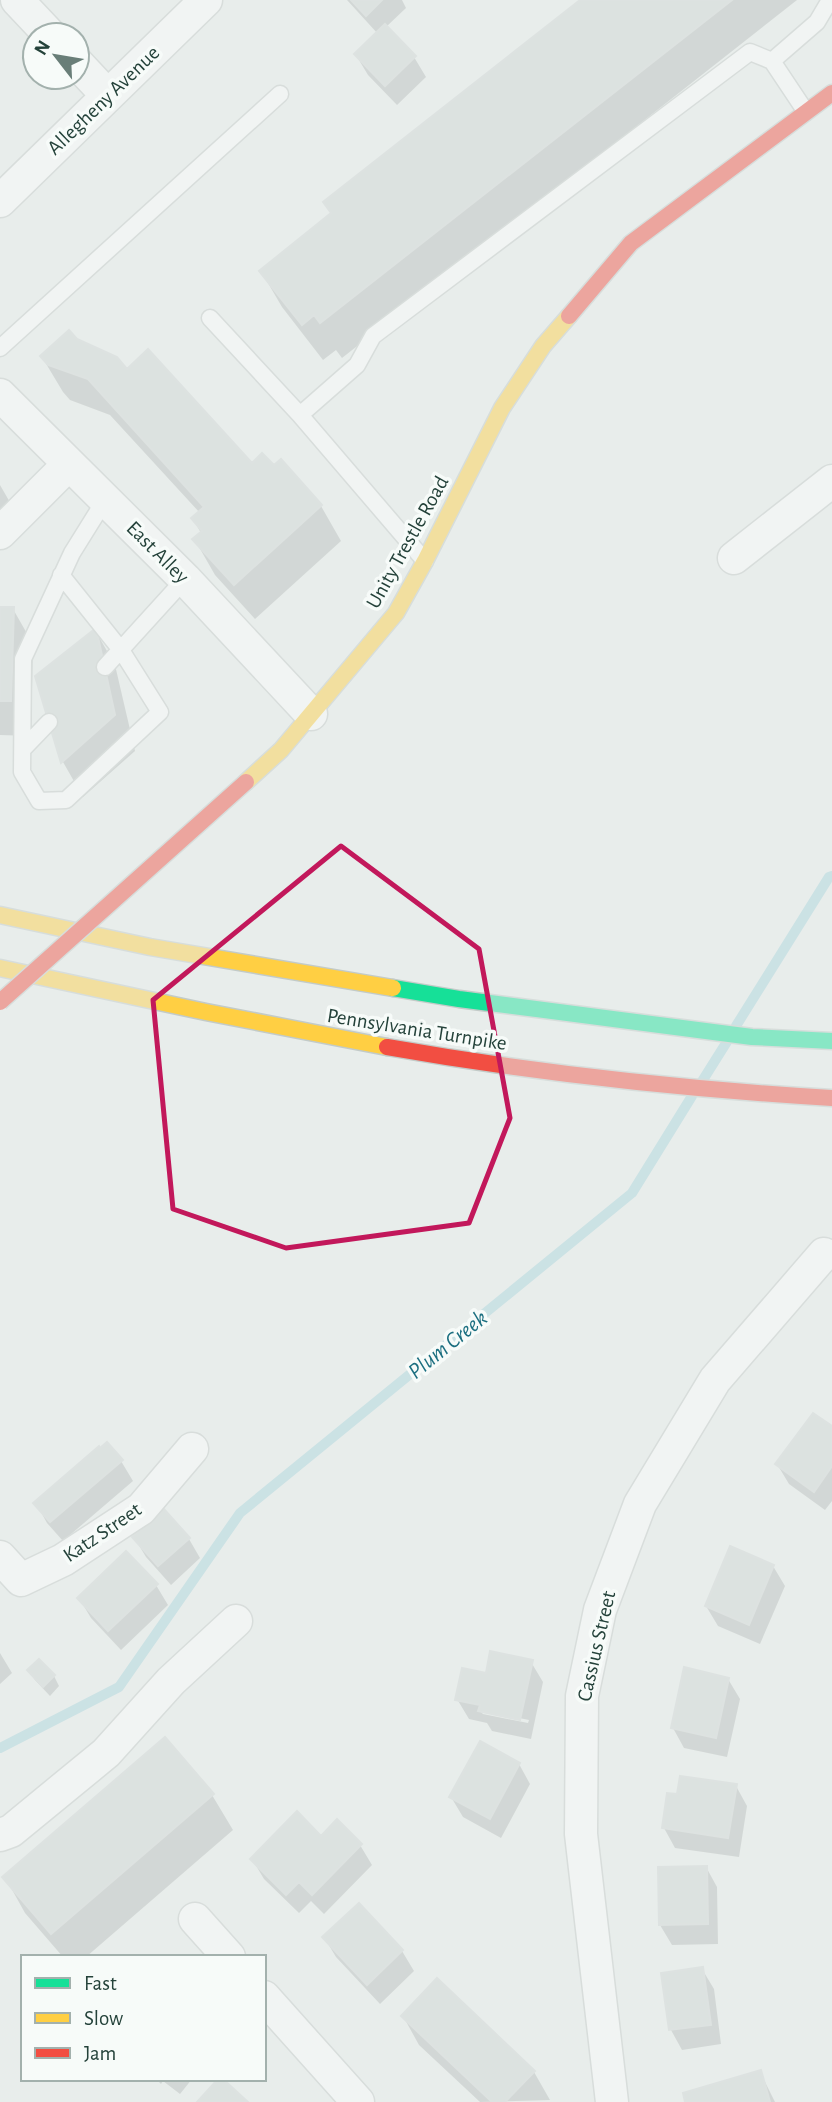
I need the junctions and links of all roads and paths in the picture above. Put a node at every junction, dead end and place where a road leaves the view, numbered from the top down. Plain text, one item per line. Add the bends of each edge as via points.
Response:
1 (17, 0) edge
2 (206, 0) edge
3 (830, 0) edge
4 (37, 21) edge
5 (772, 61) junction
6 (91, 78) edge
7 (832, 93) edge
8 (280, 94) dead end
9 (107, 95) junction
10 (806, 112) junction
11 (0, 201) edge
12 (210, 318) dead end
13 (0, 348) edge
14 (0, 395) edge
15 (300, 415) junction
16 (69, 464) junction
17 (832, 481) edge
18 (105, 500) junction
19 (0, 533) edge
20 (734, 558) dead end
21 (425, 561) junction
22 (61, 575) junction
23 (185, 579) junction
24 (121, 650) junction
25 (104, 667) dead end
26 (311, 714) junction
27 (49, 722) dead end
28 (23, 749) junction
29 (0, 915) edge
30 (0, 968) edge
31 (0, 1002) edge
32 (832, 1041) edge
33 (832, 1098) edge
34 (824, 1254) dead end
35 (192, 1449) dead end
36 (0, 1558) edge
37 (236, 1621) dead end
38 (0, 1835) edge
39 (195, 1919) dead end
40 (227, 1955) edge
41 (266, 1999) edge
42 (358, 2102) edge
43 (612, 2102) edge

1 - 4 street
2 - 9 street, Allegheny Avenue
3 - 5 lane via 817,22
5 - 10 lane
5 - 15 lane via 750,52 373,335 357,365
6 - 9 street
7 - 10 main road, Unity Trestle Road
8 - 13 lane
9 - 11 street, Allegheny Avenue
10 - 21 main road, Unity Trestle Road via 631,243 543,346 502,408
12 - 15 lane
14 - 16 street, East Alley
15 - 21 lane
16 - 18 street, East Alley
16 - 19 street
17 - 20 street
18 - 22 lane
18 - 23 street, East Alley
21 - 26 main road, Unity Trestle Road via 396,613
22 - 24 lane
22 - 28 lane via 23,659
23 - 24 lane
23 - 26 street, East Alley
24 - 25 lane
24 - 28 lane via 160,712 66,800 39,801 22,772
26 - 31 main road, Unity Trestle Road, bridge via 281,750
27 - 28 lane
29 - 32 main road, Pennsylvania Turnpike via 150,947 459,999 752,1037
30 - 33 main road, Pennsylvania Turnpike via 365,1043 522,1068
34 - 43 street, Cassius Street via 715,1380 640,1504 600,1610 582,1696 581,1834
35 - 36 street, Katz Street via 141,1509 64,1560 21,1580
37 - 38 street via 171,1681 106,1753
39 - 40 street
41 - 42 street

